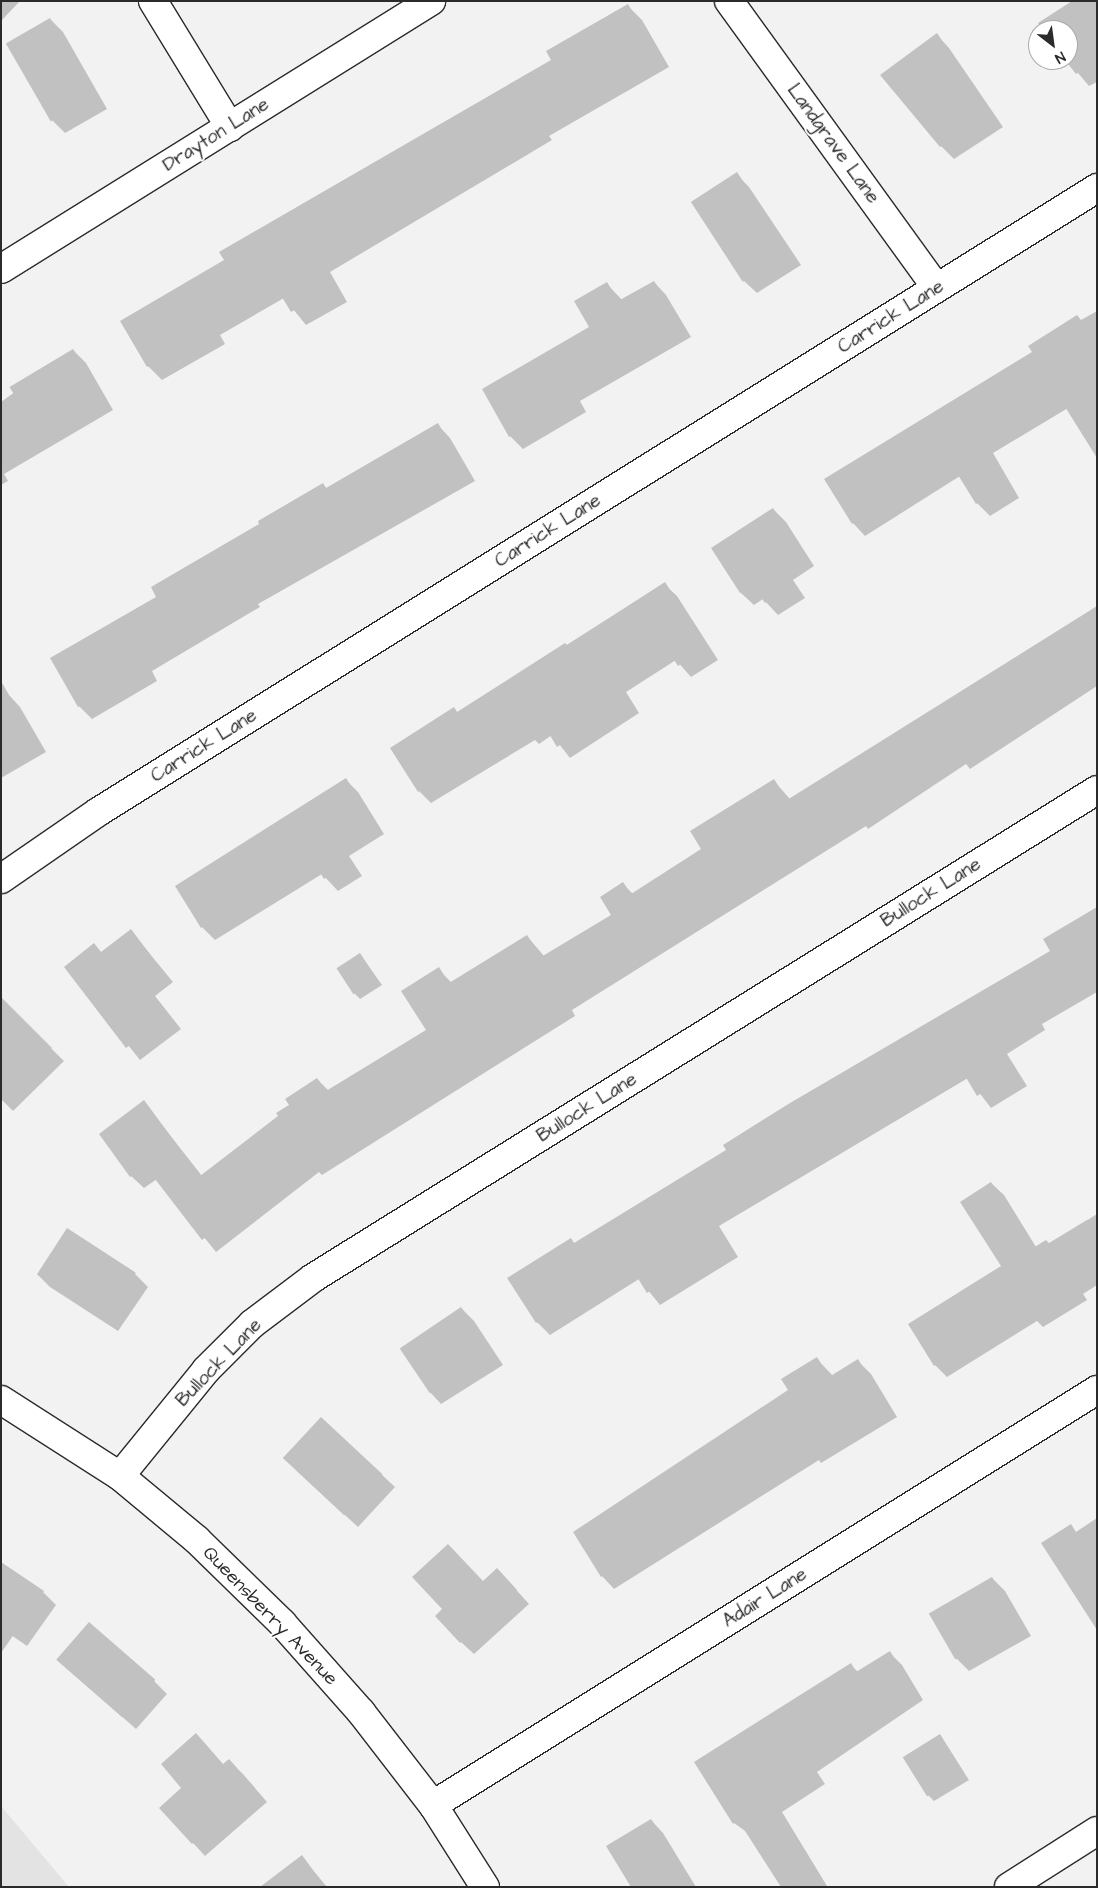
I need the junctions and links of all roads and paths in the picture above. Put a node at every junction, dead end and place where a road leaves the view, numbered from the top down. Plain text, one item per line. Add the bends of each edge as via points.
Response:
1 (153, 1) edge
2 (431, 1) edge
3 (729, 1) edge
4 (230, 127) junction
5 (1097, 188) edge
6 (1, 269) edge
7 (938, 288) junction
8 (1097, 790) edge
9 (1, 879) edge
10 (1097, 1390) edge
11 (1, 1400) edge
12 (120, 1476) junction
13 (433, 1805) junction
14 (1097, 1832) edge
15 (485, 1887) edge
16 (1009, 1887) edge

1 - 4 street
2 - 4 street, Drayton Lane
3 - 7 street, Landgrave Lane
4 - 6 street, Drayton Lane
5 - 7 street, Carrick Lane
7 - 9 street, Carrick Lane via 98,812
8 - 12 street, Bullock Lane via 313,1278 252,1324 206,1370
10 - 13 street, Adair Lane
11 - 12 street, Queensberry Avenue
12 - 13 street, Queensberry Avenue via 196,1540 282,1623 361,1712
13 - 15 street, Queensberry Avenue
14 - 16 street

